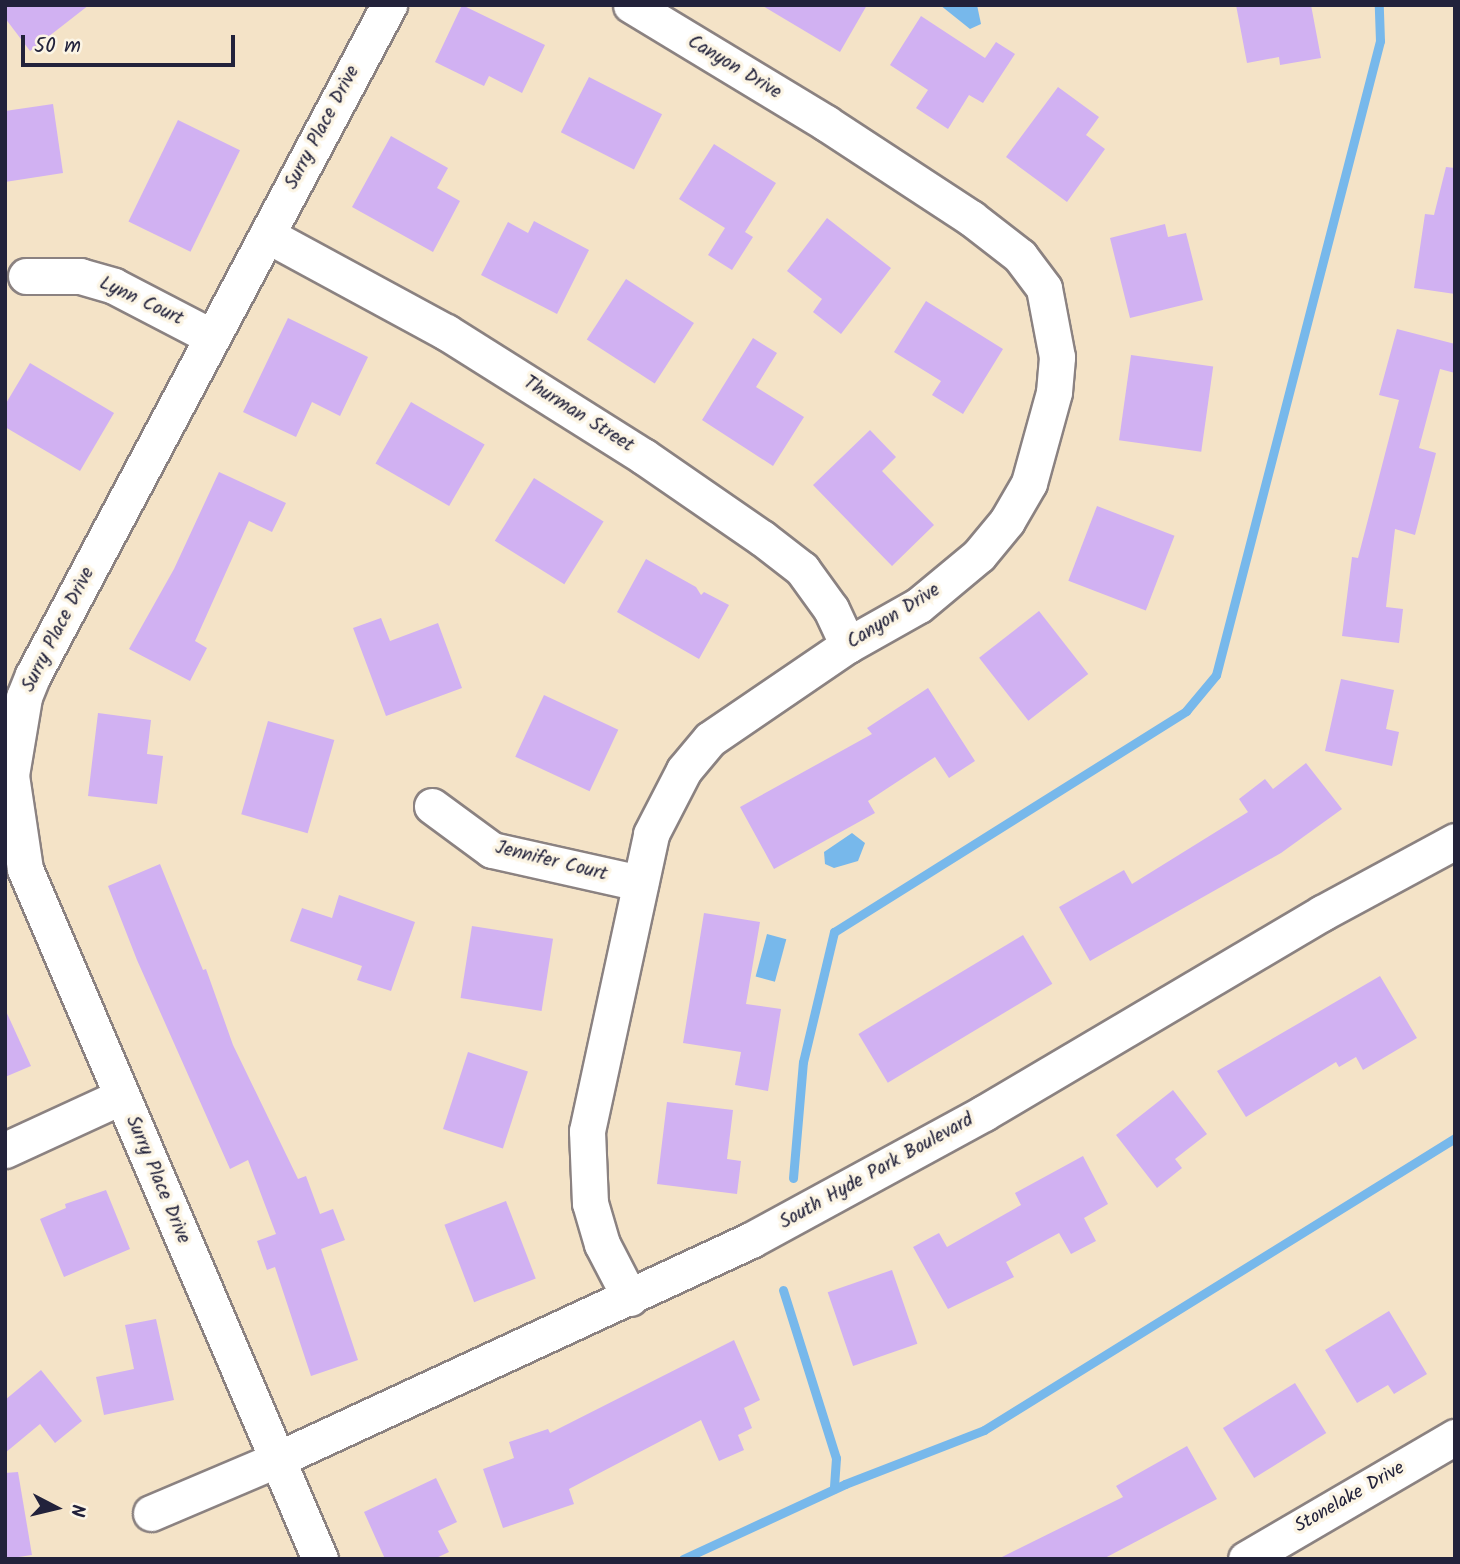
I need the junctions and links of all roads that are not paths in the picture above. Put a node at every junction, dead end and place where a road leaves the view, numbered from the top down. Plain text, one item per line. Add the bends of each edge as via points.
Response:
1 (389, 5) edge
2 (631, 5) edge
3 (267, 235) junction
4 (26, 276) dead end
5 (212, 337) junction
6 (848, 645) junction
7 (15, 694) edge
8 (432, 806) dead end
9 (1455, 841) edge
10 (640, 883) junction
11 (120, 1097) junction
12 (5, 1150) edge
13 (630, 1298) junction
14 (1455, 1437) edge
15 (278, 1459) junction
16 (151, 1513) dead end
17 (320, 1559) edge
18 (1246, 1559) edge

1 - 3 street, Surry Place Drive
2 - 6 street, Canyon Drive via 958,210 1020,256 1044,288 1057,356 1054,392 1030,483 1007,521 954,578 919,605
3 - 5 street, Surry Place Drive
3 - 6 street, Thurman Street via 446,332 640,454 762,538 802,569 831,609
4 - 5 street, Lynn Court via 80,276 114,286
5 - 7 street, Surry Place Drive
6 - 10 street, Canyon Drive via 710,739 663,807 651,834
7 - 11 street, Surry Place Drive via 11,775 25,869
8 - 10 street, Jennifer Court via 492,850
9 - 13 street, South Hyde Park Boulevard via 1322,913 887,1168 751,1241
10 - 13 street, Canyon Drive via 587,1131 590,1203 602,1244
11 - 12 street
11 - 15 street, Surry Place Drive
13 - 15 street, South Hyde Park Boulevard
14 - 18 street, Stonelake Drive
15 - 16 street, South Hyde Park Boulevard
15 - 17 street, Surry Place Drive

